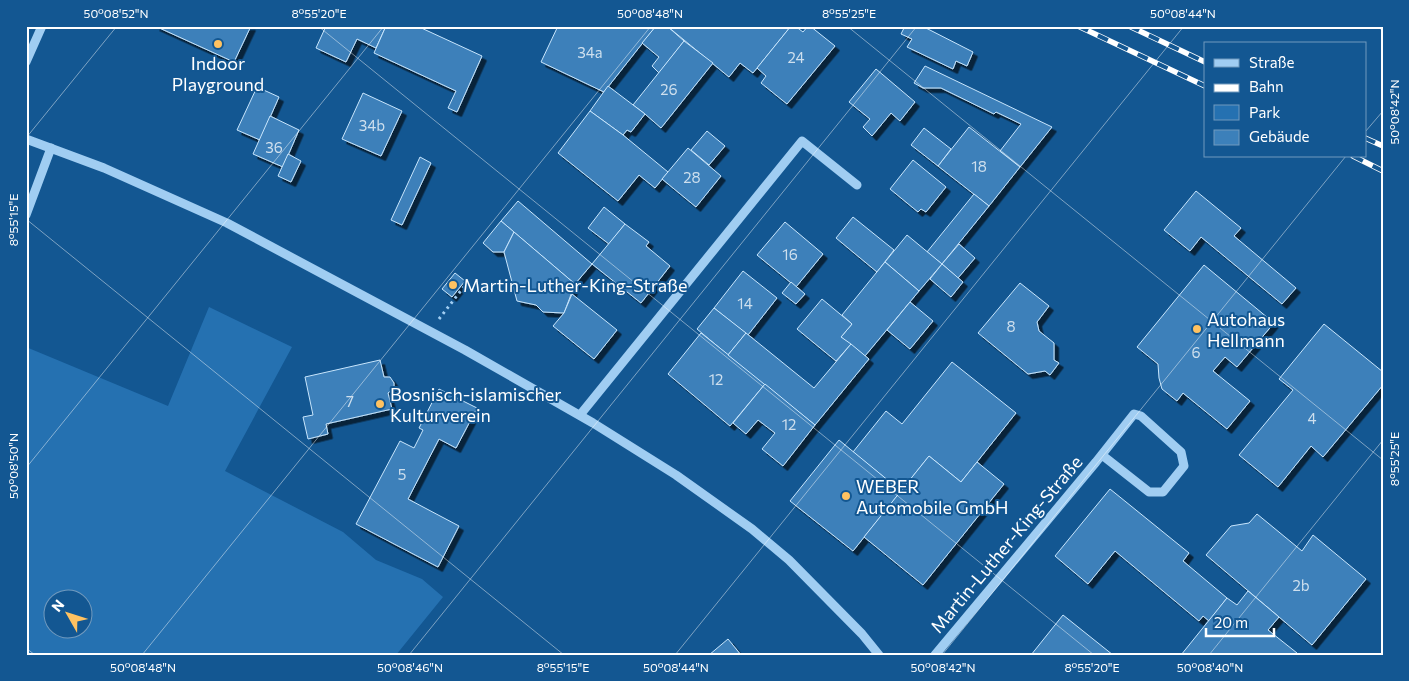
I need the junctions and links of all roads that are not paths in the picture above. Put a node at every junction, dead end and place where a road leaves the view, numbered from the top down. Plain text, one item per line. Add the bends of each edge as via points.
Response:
1 (42, 26) edge
2 (26, 62) edge
3 (26, 139) edge
4 (51, 148) junction
5 (857, 185) dead end
6 (26, 215) edge
7 (580, 415) junction
8 (1102, 455) junction
9 (879, 655) edge
10 (935, 655) edge

1 - 2 street
3 - 4 street
4 - 6 street
4 - 7 street via 227,223
5 - 7 street via 802,142
7 - 9 street via 676,475 752,529 788,560
8 - 8 street, Martin-Luther-King-Straße via 1149,492 1163,492 1184,466 1181,452 1141,416 1134,414
8 - 10 street, Martin-Luther-King-Straße

